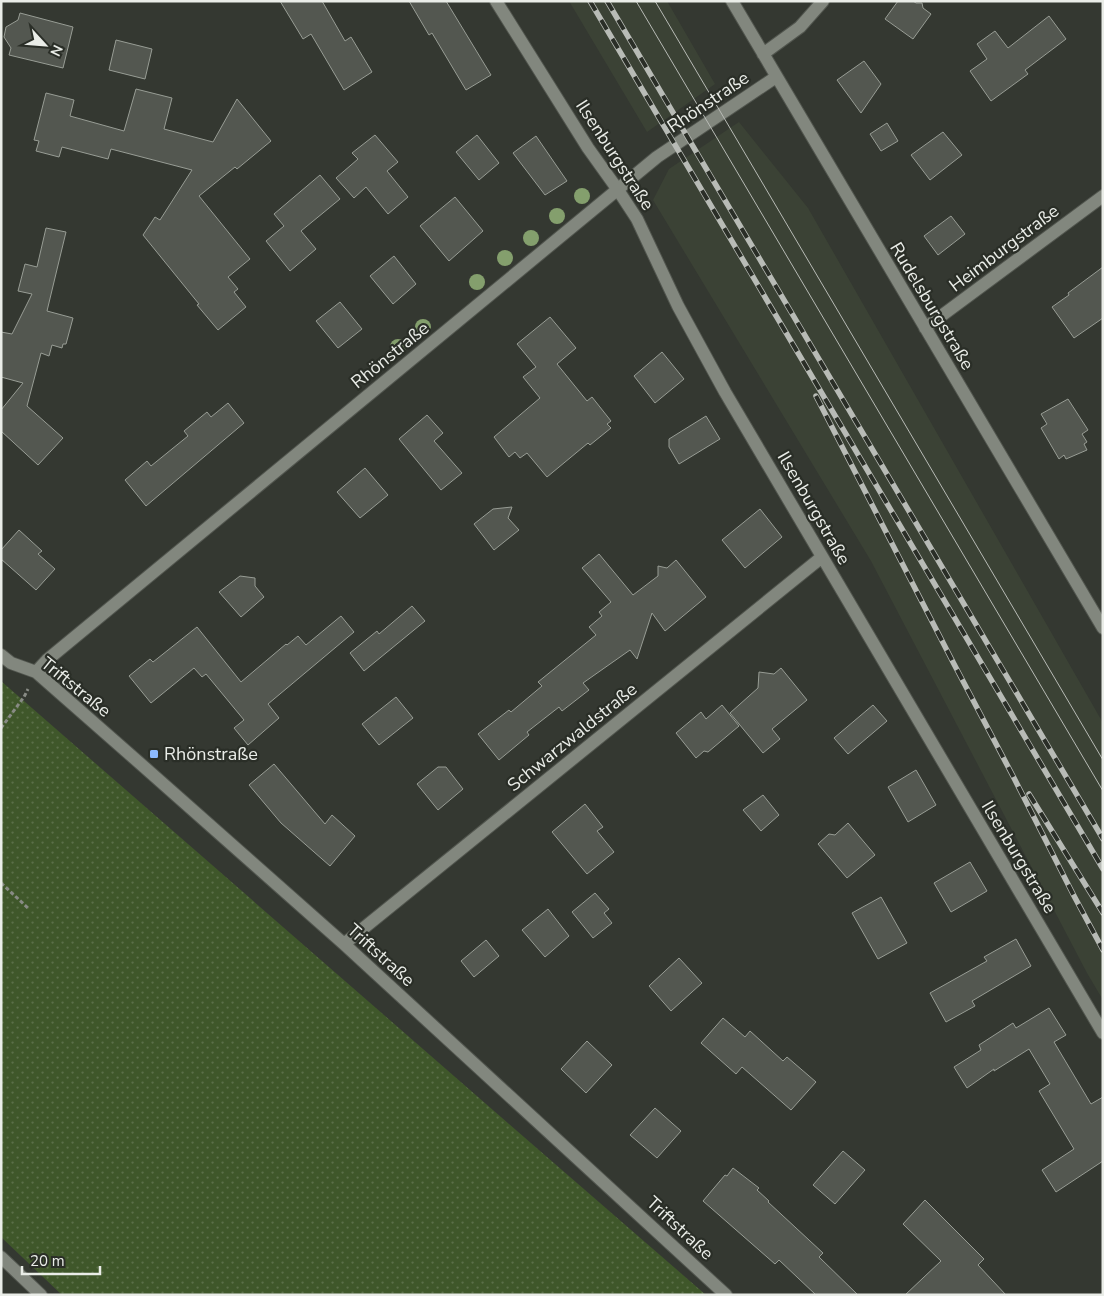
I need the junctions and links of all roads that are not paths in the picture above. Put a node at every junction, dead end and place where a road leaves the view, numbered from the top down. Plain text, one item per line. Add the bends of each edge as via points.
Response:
1 (496, 1) edge
2 (732, 1) edge
3 (823, 1) edge
4 (763, 54) junction
5 (776, 77) junction
6 (618, 190) junction
7 (1103, 196) edge
8 (925, 328) junction
9 (822, 557) junction
10 (1103, 628) edge
11 (1, 655) edge
12 (36, 672) junction
13 (344, 944) junction
14 (1103, 1033) edge
15 (1, 1257) edge
16 (41, 1295) edge
17 (726, 1295) edge

1 - 6 street, Ilsenburgstraße
2 - 4 street, Rudelsburgstraße
3 - 4 street via 800,27
4 - 5 street, Rudelsburgstraße
5 - 6 street, Rhönstraße via 657,158
5 - 8 street, Rudelsburgstraße
6 - 9 street, Ilsenburgstraße via 637,220 678,306 725,392
6 - 12 street, Rhönstraße
7 - 8 street, Heimburgstraße
8 - 10 street, Rudelsburgstraße
9 - 13 street, Schwarzwaldstraße
9 - 14 street, Ilsenburgstraße
11 - 12 street, Triftstraße via 11,663
12 - 13 street, Triftstraße
13 - 17 street, Triftstraße
15 - 16 street

